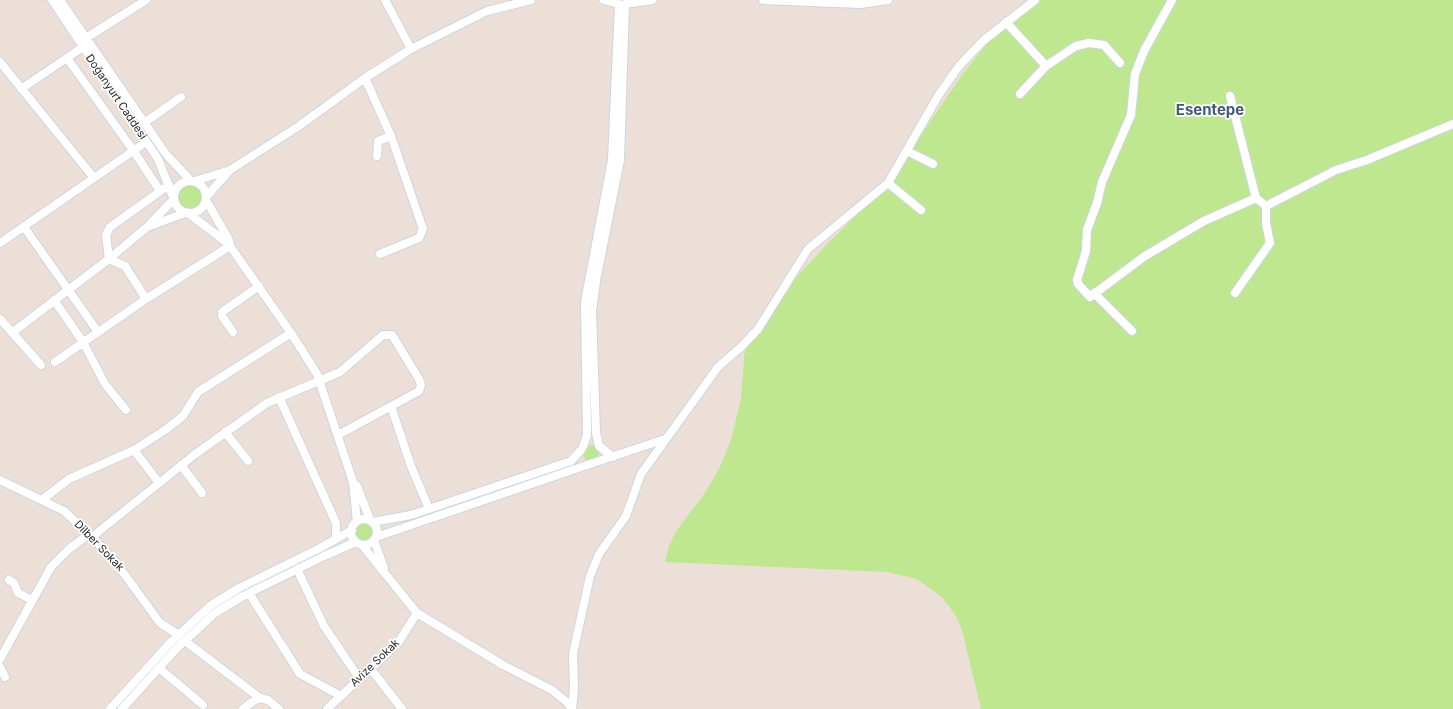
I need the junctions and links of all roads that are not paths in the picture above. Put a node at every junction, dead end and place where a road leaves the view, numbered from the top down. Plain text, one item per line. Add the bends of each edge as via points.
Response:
1 (52, 0) edge
2 (60, 0) edge
3 (146, 0) edge
4 (385, 0) edge
5 (531, 0) edge
6 (604, 0) edge
7 (652, 0) edge
8 (764, 0) edge
9 (888, 0) edge
10 (1035, 0) edge
11 (1172, 0) edge
12 (622, 2) edge
13 (1006, 22) junction
14 (86, 38) junction
15 (83, 47) junction
16 (410, 49) junction
17 (67, 58) junction
18 (0, 62) edge
19 (1120, 63) dead end
20 (1046, 66) junction
21 (365, 78) junction
22 (21, 89) junction
23 (1020, 94) dead end
24 (1230, 96) dead end
25 (181, 97) dead end
26 (144, 123) junction
27 (1453, 124) edge
28 (391, 136) junction
29 (146, 142) junction
30 (133, 150) junction
31 (907, 151) junction
32 (377, 156) dead end
33 (933, 164) dead end
34 (230, 170) junction
35 (94, 178) junction
36 (193, 181) junction
37 (888, 183) junction
38 (169, 185) junction
39 (160, 191) junction
40 (173, 198) junction
41 (206, 198) junction
42 (1256, 198) junction
43 (1266, 206) junction
44 (921, 210) dead end
45 (187, 213) junction
46 (24, 227) junction
47 (147, 227) junction
48 (0, 243) edge
49 (230, 246) junction
50 (380, 254) dead end
51 (108, 259) junction
52 (259, 286) junction
53 (69, 289) junction
54 (1235, 293) dead end
55 (1094, 294) junction
56 (146, 299) junction
57 (54, 300) junction
58 (0, 319) edge
59 (1132, 331) dead end
60 (13, 332) junction
61 (98, 332) junction
62 (233, 332) dead end
63 (291, 333) junction
64 (83, 342) junction
65 (55, 362) dead end
66 (41, 365) dead end
67 (320, 382) junction
68 (278, 397) junction
69 (391, 406) junction
70 (126, 410) dead end
71 (225, 432) junction
72 (338, 435) junction
73 (665, 439) junction
74 (599, 446) junction
75 (582, 449) junction
76 (134, 450) junction
77 (614, 457) junction
78 (248, 461) dead end
79 (595, 463) junction
80 (181, 465) junction
81 (0, 480) edge
82 (353, 482) junction
83 (159, 483) junction
84 (202, 492) dead end
85 (42, 500) junction
86 (429, 509) junction
87 (357, 521) junction
88 (371, 521) junction
89 (352, 530) junction
90 (91, 535) junction
91 (375, 538) junction
92 (336, 539) junction
93 (359, 543) junction
94 (297, 569) junction
95 (386, 575) junction
96 (9, 580) dead end
97 (249, 593) junction
98 (32, 600) junction
99 (417, 613) junction
100 (182, 638) junction
101 (0, 659) edge
102 (0, 667) edge
103 (159, 668) junction
104 (370, 668) junction
105 (5, 677) dead end
106 (359, 678) junction
107 (341, 696) junction
108 (260, 698) junction
109 (203, 705) dead end
110 (110, 709) edge
111 (122, 709) edge
112 (243, 709) edge
113 (279, 709) edge
114 (327, 709) edge
115 (402, 709) edge
116 (572, 709) edge

1 - 15 street, Doğanyurt Caddesi
2 - 14 street, Doğanyurt Caddesi
3 - 14 street
4 - 16 street
5 - 16 street via 487,11
6 - 12 street
7 - 12 street
8 - 9 street via 860,4
10 - 13 street
11 - 55 street via 1144,51 1135,74 1131,115 1102,182 1087,230 1086,251 1077,280 1090,297
12 - 74 street via 620,160 592,311 596,433
12 - 75 street via 612,160 585,302 587,435
13 - 20 street
13 - 31 street via 959,66 938,96
14 - 26 street, Doğanyurt Caddesi
15 - 17 street
15 - 29 street, Doğanyurt Caddesi
16 - 21 street
17 - 22 street
17 - 30 street
18 - 22 street
19 - 20 street via 1104,45 1089,43 1076,46
20 - 23 street
21 - 28 street
21 - 34 street via 299,126
22 - 35 street
24 - 42 street
25 - 26 street
26 - 36 street, Doğanyurt Caddesi via 166,154
27 - 43 street via 1336,170
28 - 32 street via 378,142
28 - 50 street via 423,232 419,238
29 - 30 street
29 - 38 street, Doğanyurt Caddesi via 158,159
30 - 35 street
30 - 39 street
31 - 33 street
31 - 37 street
34 - 36 street
34 - 41 street
35 - 46 street
36 - 40 street via 179,185
36 - 41 street via 203,187
37 - 44 street
37 - 73 street via 808,249 758,329 718,367
38 - 39 street
38 - 40 street, Doğanyurt Caddesi
39 - 51 street via 108,230
40 - 45 street via 177,207
40 - 47 street
41 - 45 street via 198,211
41 - 49 street
42 - 43 street
42 - 55 street via 1191,229 1145,256
43 - 54 street via 1270,243
45 - 47 street
45 - 49 street
46 - 48 street
46 - 53 street
47 - 51 street
49 - 52 street
49 - 56 street
51 - 53 street
51 - 56 street via 125,266
52 - 62 street via 222,312
52 - 63 street
53 - 57 street
53 - 61 street
55 - 59 street
56 - 61 street
57 - 60 street
57 - 64 street
58 - 60 street
60 - 66 street
61 - 64 street
63 - 67 street via 309,359
63 - 76 street via 198,392 183,416
64 - 65 street
64 - 70 street via 105,384
67 - 68 street
67 - 69 street via 340,372 383,334 389,334 394,337 420,379 421,385 419,391
67 - 72 street
68 - 71 street
68 - 92 street via 336,524
69 - 72 street
69 - 86 street via 411,466
71 - 78 street
71 - 80 street
72 - 82 street
73 - 77 street
73 - 116 street via 641,474 626,516 600,554 590,576 573,654
74 - 75 street via 591,443
74 - 77 street
74 - 79 street via 602,454
75 - 79 street via 583,460
75 - 86 street via 571,461
76 - 83 street
76 - 85 street via 68,479
77 - 79 street
79 - 91 street
80 - 83 street
80 - 84 street
81 - 85 street, Dilber Sokak
82 - 87 street
82 - 88 street
83 - 90 street
85 - 90 street, Dilber Sokak via 64,511
86 - 88 street via 402,518
87 - 88 street
87 - 89 street
88 - 91 street via 377,527
89 - 92 street
89 - 93 street via 352,536
90 - 98 street via 51,567
90 - 100 street, Dilber Sokak via 133,583 160,623
91 - 93 street via 369,544
91 - 95 street
92 - 100 street via 239,588 210,606
93 - 94 street
93 - 95 street
94 - 97 street
94 - 106 street via 324,626
95 - 99 street
96 - 98 street via 14,583 18,593
97 - 100 street via 215,613
97 - 107 street via 300,674
98 - 101 street
99 - 104 street, Avize Sokak via 398,643
99 - 116 street via 504,665 552,690
100 - 103 street
100 - 108 street, Dilber Sokak
100 - 110 street
102 - 105 street
103 - 109 street
103 - 111 street
104 - 106 street, Avize Sokak
104 - 115 street
106 - 107 street, Avize Sokak
107 - 114 street, Avize Sokak
108 - 112 street
108 - 113 street, Dilber Sokak via 268,700

